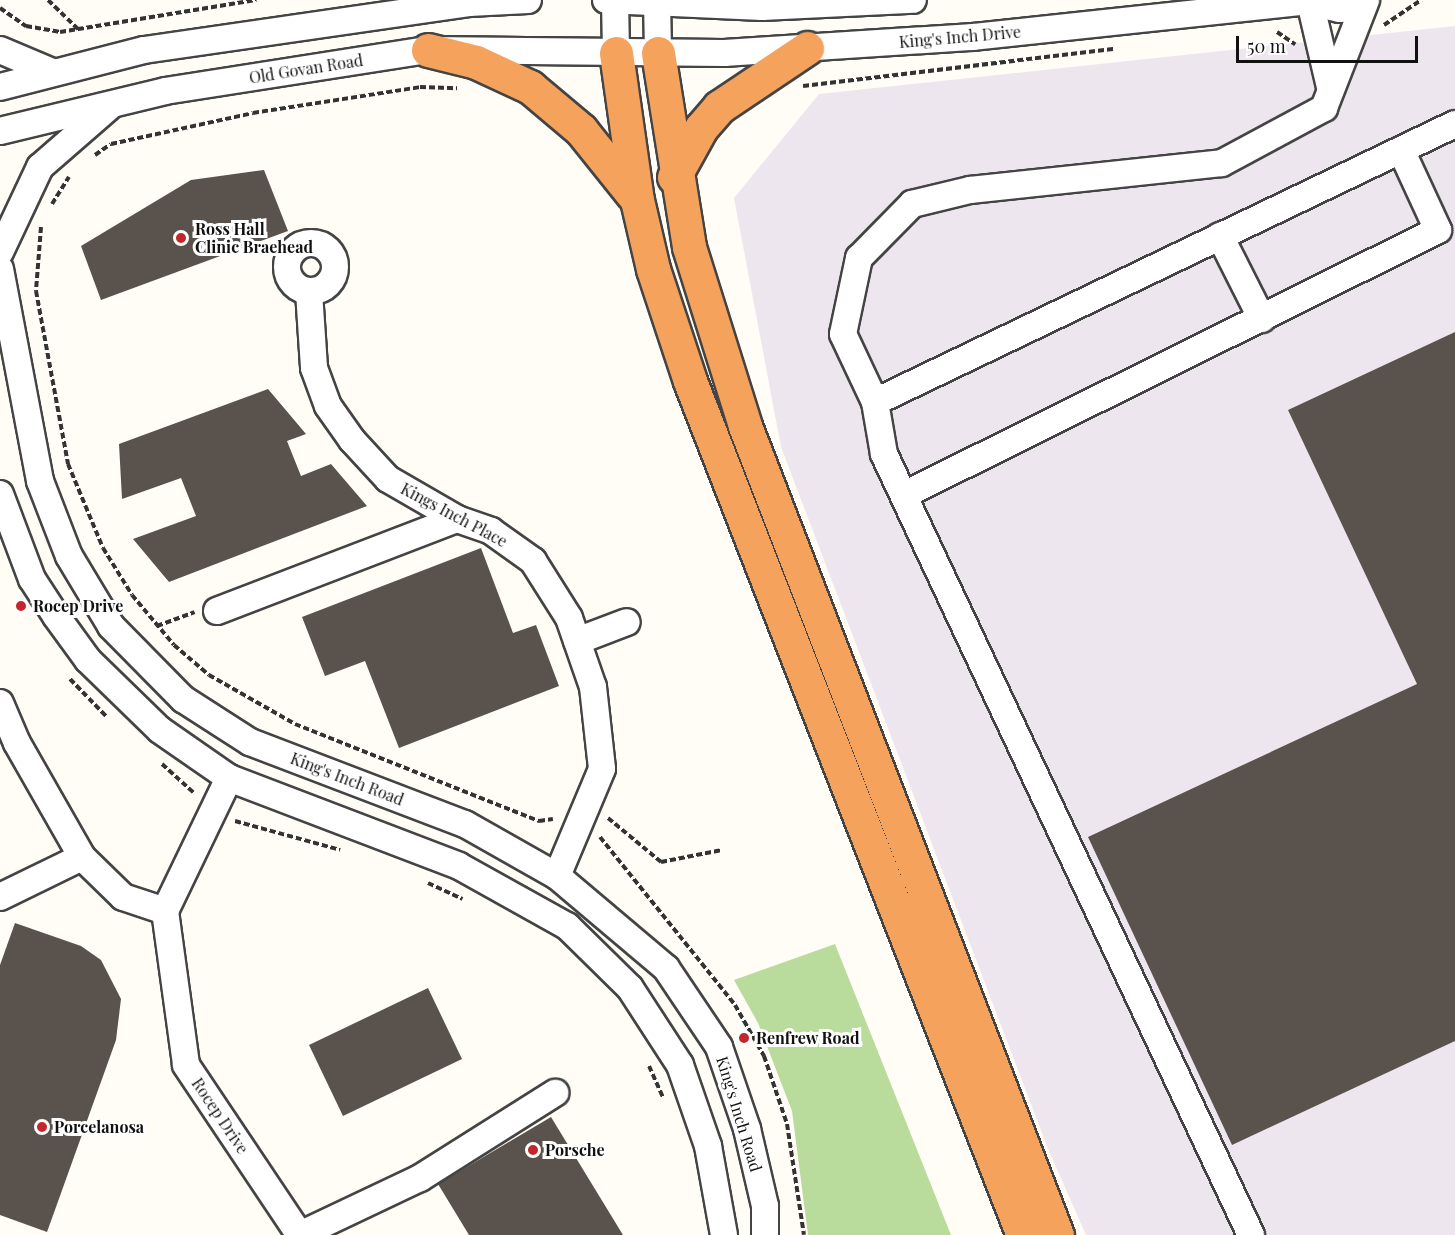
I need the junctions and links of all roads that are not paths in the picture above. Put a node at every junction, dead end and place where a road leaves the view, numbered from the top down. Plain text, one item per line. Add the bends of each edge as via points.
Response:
1 (528, 0) edge
2 (606, 0) edge
3 (615, 0) edge
4 (913, 0) edge
5 (1364, 0) edge
6 (471, 1) edge
7 (657, 1) edge
8 (757, 3) edge
9 (1305, 3) edge
10 (1335, 47) junction
11 (807, 48) junction
12 (0, 50) edge
13 (428, 50) junction
14 (658, 53) junction
15 (616, 54) junction
16 (52, 72) junction
17 (0, 87) edge
18 (115, 102) junction
19 (1455, 124) edge
20 (0, 130) edge
21 (1401, 150) junction
22 (674, 177) junction
23 (637, 200) junction
24 (1220, 236) junction
25 (0, 252) edge
26 (0, 269) edge
27 (309, 292) dead end
28 (1262, 319) junction
29 (875, 402) junction
30 (0, 494) edge
31 (904, 495) junction
32 (457, 519) junction
33 (217, 611) road end
34 (627, 622) dead end
35 (577, 641) junction
36 (0, 703) edge
37 (8, 745) edge
38 (229, 778) junction
39 (82, 857) junction
40 (557, 876) junction
41 (0, 897) edge
42 (165, 911) junction
43 (555, 1093) dead end
44 (300, 1235) edge
45 (724, 1235) edge
46 (765, 1235) edge
47 (1023, 1235) edge
48 (1056, 1235) edge
49 (1251, 1235) edge

1 - 6 street
2 - 3 street
3 - 7 street
3 - 15 street
4 - 8 street
5 - 9 street, King's Inch Drive via 1340,9
5 - 10 street
6 - 16 street via 144,50
7 - 8 street
7 - 14 street
9 - 10 street
9 - 11 street, King's Inch Drive via 984,36
10 - 29 street via 1324,108 1222,163 970,190 912,204 859,258 843,334
11 - 14 street, King's Inch Drive
11 - 22 highway via 719,107 701,128
12 - 16 street
13 - 15 street, Old Govan Road
13 - 18 street, Old Govan Road
13 - 23 highway via 476,62 530,87 581,130
14 - 15 street, King's Inch Drive
14 - 22 highway
15 - 23 highway
16 - 17 street
18 - 20 street, Old Govan Road
18 - 25 street via 40,167
19 - 21 street
21 - 24 street
21 - 28 street via 1438,230
22 - 48 highway via 689,247 765,484
23 - 47 highway via 690,381
24 - 28 street
24 - 29 street
26 - 40 street, King's Inch Road via 40,481 69,556 111,626 183,699 250,742 465,824
27 - 32 street, Kings Inch Place via 314,368 328,406 388,478
28 - 31 street
29 - 31 street via 884,454
30 - 38 street via 32,579 88,660 160,730
31 - 49 street
32 - 33 street
32 - 35 street, Kings Inch Place via 491,531 534,561
34 - 35 street
35 - 40 street, Kings Inch Place via 593,687 602,769
36 - 37 street
37 - 39 street
38 - 42 street
38 - 45 street via 459,866 567,926 630,988 680,1065 708,1146
39 - 41 street
39 - 42 street via 123,897
40 - 46 street, King's Inch Road via 666,968 719,1047 747,1130 765,1206
42 - 44 street, Rocep Drive via 186,1065
43 - 44 street via 420,1178

